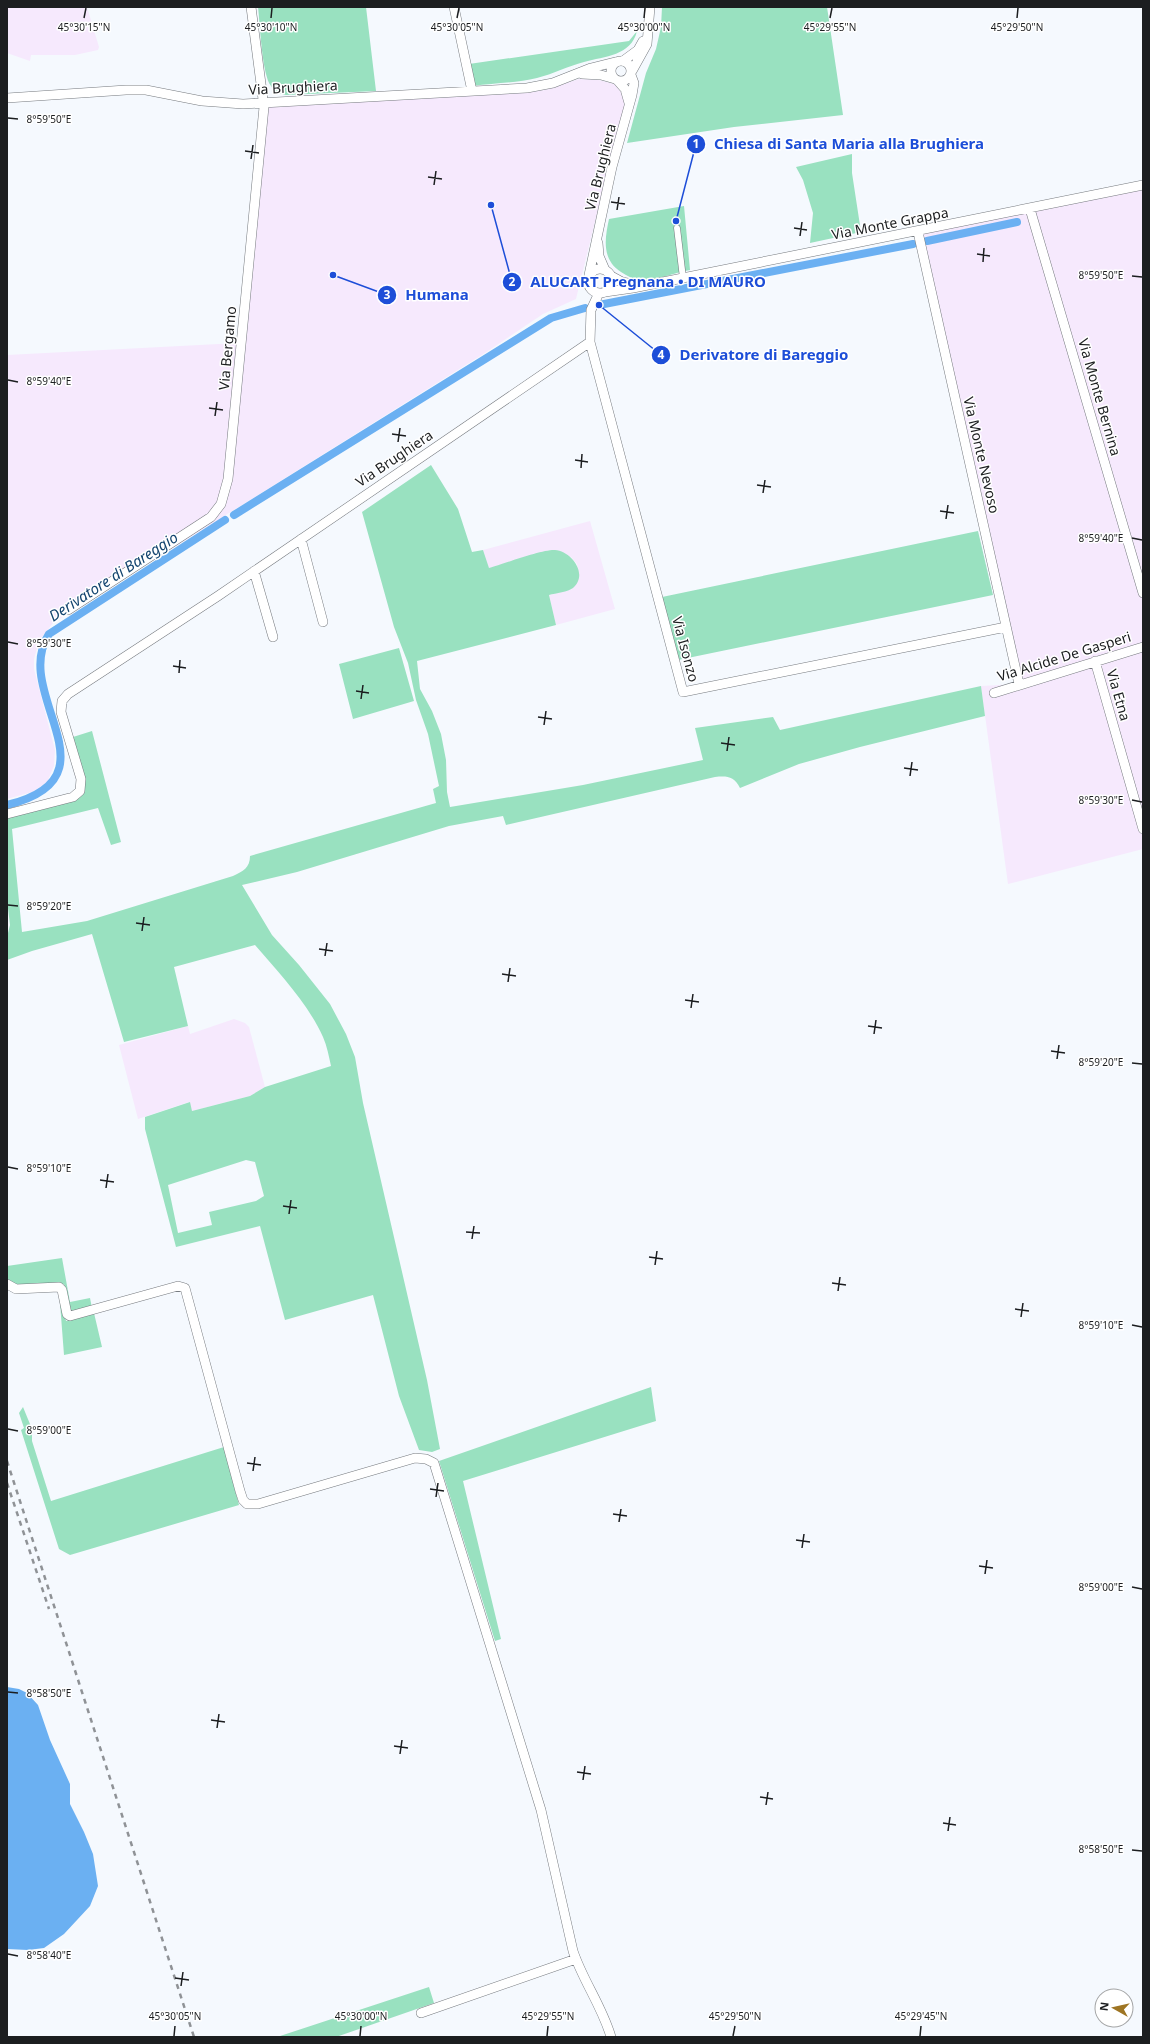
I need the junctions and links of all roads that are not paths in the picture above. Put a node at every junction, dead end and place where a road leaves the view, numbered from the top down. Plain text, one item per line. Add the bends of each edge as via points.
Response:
1 (251, 7) edge
2 (454, 7) edge
3 (650, 7) edge
4 (649, 27) junction
5 (619, 62) junction
6 (631, 73) junction
7 (579, 74) junction
8 (616, 80) junction
9 (472, 91) junction
10 (7, 98) edge
11 (264, 103) junction
12 (630, 105) junction
13 (1143, 185) edge
14 (1030, 209) junction
15 (677, 228) dead end
16 (918, 232) junction
17 (598, 236) junction
18 (608, 273) junction
19 (589, 275) junction
20 (683, 278) junction
21 (641, 286) junction
22 (589, 287) junction
23 (602, 293) junction
24 (591, 310) junction
25 (590, 342) junction
26 (301, 539) junction
27 (254, 571) junction
28 (1143, 593) edge
29 (68, 610) dead end
30 (323, 622) dead end
31 (1006, 627) junction
32 (273, 637) dead end
33 (1143, 647) edge
34 (1095, 661) junction
35 (1019, 684) junction
36 (994, 693) dead end
37 (7, 814) edge
38 (1143, 829) edge
39 (7, 1284) edge
40 (576, 1959) junction
41 (421, 2013) dead end
42 (611, 2037) edge

1 - 11 street, Via Bergamo
2 - 9 street
3 - 4 street
4 - 5 street via 638,50
4 - 6 street via 644,52
5 - 6 street via 628,63
5 - 7 street via 591,68
5 - 8 street via 611,71
6 - 8 street via 626,80
6 - 12 street via 634,83
7 - 8 street via 594,74
7 - 9 street, Via Brughiera via 538,86
8 - 12 street via 625,89
9 - 11 street, Via Brughiera
10 - 11 street, Via Brughiera via 146,90 224,103
11 - 29 street, Via Bergamo via 239,376 224,497 211,517
12 - 17 street, Via Brughiera via 612,167
13 - 14 street, Via Monte Grappa
14 - 16 street, Via Monte Grappa
14 - 28 street, Via Monte Bernina
15 - 20 street
16 - 20 street, Via Monte Grappa
16 - 31 street, Via Monte Nevoso
17 - 18 street, Via Brughiera via 599,256
17 - 19 street, Via Brughiera
18 - 19 street via 594,270
18 - 21 street, Via Monte Grappa via 622,282
18 - 23 street via 611,286
19 - 22 street
20 - 21 street, Via Monte Grappa
21 - 23 street, Via Monte Grappa
22 - 23 street
22 - 24 street
23 - 24 street
24 - 25 street
25 - 26 street, Via Brughiera
25 - 31 street, Via Isonzo via 683,692
26 - 27 street, Via Brughiera
26 - 30 street
27 - 32 street
27 - 37 street, Via Brughiera via 64,697 61,712 81,779 80,791 73,797
31 - 35 street, Via Monte Nevoso
33 - 34 street, Via Alcide De Gasperi
34 - 35 street, Via Alcide De Gasperi
34 - 38 street, Via Etna
35 - 36 street, Via Alcide De Gasperi
39 - 40 street via 16,1289 59,1287 62,1290 67,1314 70,1316 178,1286 185,1288 240,1491 247,1504 258,1504 415,1458 426,1459 434,1464 541,1810
40 - 41 street
40 - 42 street via 605,2018

